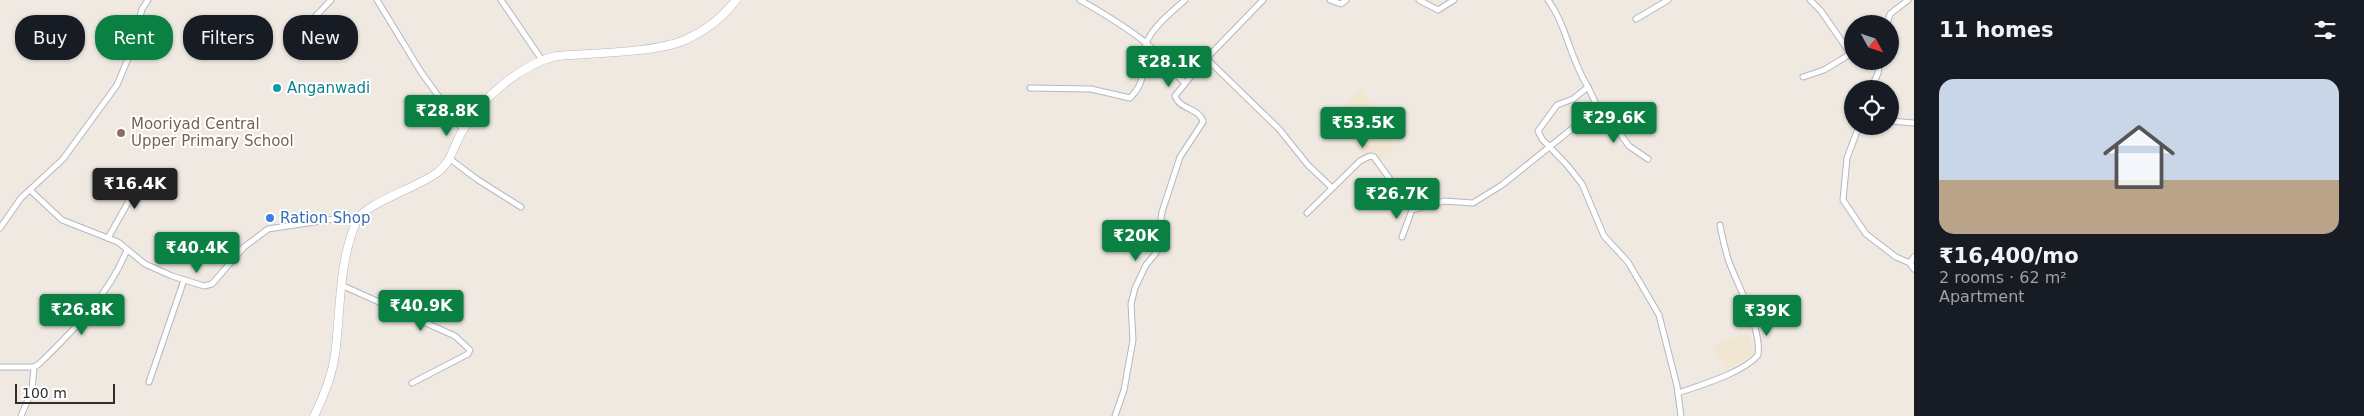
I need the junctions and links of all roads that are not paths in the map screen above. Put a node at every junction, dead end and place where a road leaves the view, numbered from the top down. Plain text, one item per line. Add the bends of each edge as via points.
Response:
1 (148, 0) edge
2 (331, 0) edge
3 (377, 0) edge
4 (501, 0) edge
5 (736, 0) edge
6 (1080, 0) edge
7 (1185, 0) edge
8 (1263, 0) edge
9 (1330, 0) edge
10 (1346, 0) edge
11 (1419, 0) edge
12 (1454, 0) edge
13 (1548, 0) edge
14 (1668, 0) edge
15 (1810, 0) edge
16 (1908, 0) edge
17 (317, 15) edge
18 (1890, 15) edge
19 (1636, 19) dead end
20 (1146, 43) junction
21 (1844, 44) edge
22 (1844, 57) edge
23 (1207, 59) junction
24 (542, 60) junction
25 (1803, 76) dead end
26 (1184, 82) junction
27 (1588, 87) junction
28 (1030, 88) dead end
29 (1598, 109) junction
30 (1899, 122) edge
31 (1914, 123) edge
32 (463, 130) junction
33 (1856, 135) edge
34 (1550, 147) junction
35 (450, 158) junction
36 (1648, 158) dead end
37 (144, 174) dead end
38 (1331, 187) junction
39 (30, 190) junction
40 (522, 207) dead end
41 (1412, 210) junction
42 (1307, 213) dead end
43 (358, 218) junction
44 (1720, 226) dead end
45 (0, 228) edge
46 (1402, 237) dead end
47 (108, 238) junction
48 (127, 250) junction
49 (1914, 257) edge
50 (1910, 263) junction
51 (1914, 269) edge
52 (184, 280) junction
53 (341, 285) junction
54 (0, 367) edge
55 (34, 367) junction
56 (149, 382) dead end
57 (412, 383) dead end
58 (1678, 393) junction
59 (22, 416) edge
60 (314, 416) edge
61 (1115, 416) edge
62 (1681, 416) edge

1 - 39 street via 142,9 130,54 117,85 63,159
2 - 17 street
3 - 32 street via 421,72
4 - 24 street
5 - 24 main road via 725,14 684,40 649,48
6 - 20 street
7 - 20 street via 1162,20
8 - 23 street
9 - 10 street via 1341,4
11 - 12 street via 1438,10
13 - 27 street via 1562,23 1569,49
14 - 19 street
15 - 21 street
16 - 18 street
20 - 26 street
20 - 28 street via 1144,77 1130,98 1091,90
22 - 25 street via 1824,70
23 - 26 street
23 - 38 street via 1279,129
24 - 32 main road via 515,74 492,95
26 - 61 street via 1175,96 1177,101 1203,122 1180,157 1162,212 1156,253 1134,288 1131,304 1133,340 1124,390
27 - 29 street
27 - 34 street via 1573,99 1557,104 1538,131
29 - 34 street
29 - 36 street via 1629,146
30 - 31 street
32 - 35 main road
33 - 50 street via 1847,158 1843,200 1866,234 1896,258
34 - 41 street via 1473,203 1444,201
34 - 58 street via 1582,184 1604,236 1628,262 1659,315
35 - 40 street
35 - 43 main road via 438,172 367,209
37 - 47 street
38 - 41 street via 1360,160 1374,157
38 - 42 street
39 - 45 street
39 - 47 street via 62,220
41 - 46 street
43 - 52 street via 268,230 244,247 210,286
43 - 53 main road via 349,243
44 - 58 street via 1749,311 1758,355 1749,364 1726,375
47 - 48 street
48 - 52 street via 145,264
48 - 55 street via 113,280 80,324
49 - 50 street
50 - 51 street
52 - 56 street
53 - 57 street via 455,336 470,350
53 - 60 main road via 335,357
54 - 55 street
55 - 59 street via 32,390
58 - 62 street

